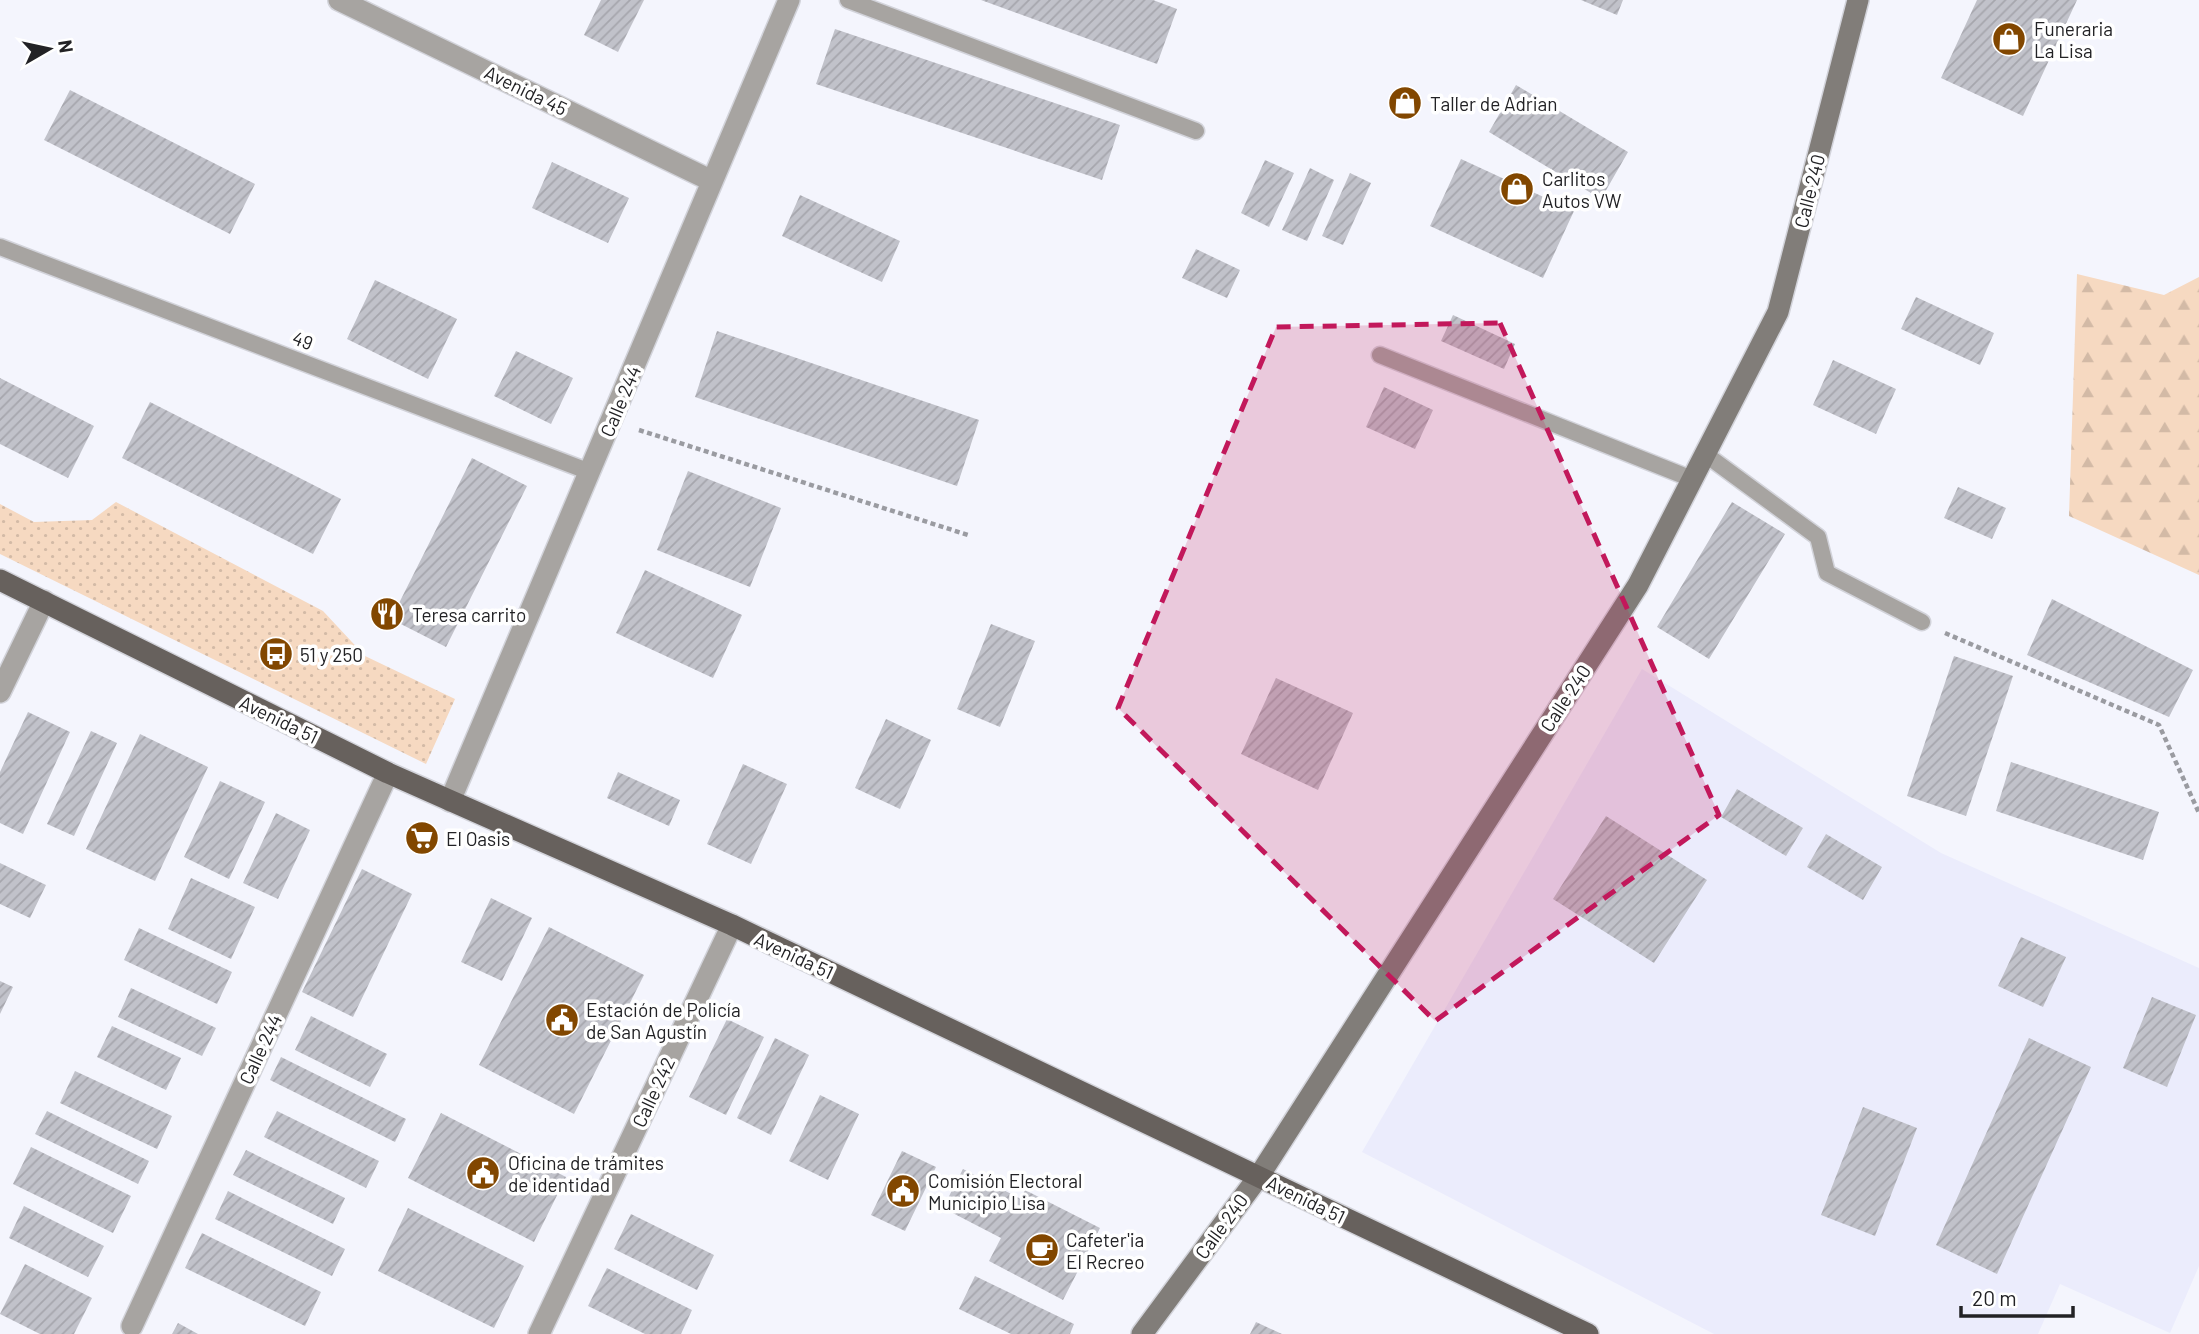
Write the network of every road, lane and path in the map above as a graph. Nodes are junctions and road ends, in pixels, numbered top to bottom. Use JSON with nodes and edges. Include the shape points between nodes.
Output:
{"nodes":[{"id":1,"x":339,"y":0,"type":"edge"},
{"id":2,"x":789,"y":0,"type":"edge"},
{"id":3,"x":848,"y":0,"type":"edge"},
{"id":4,"x":1858,"y":0,"type":"edge"},
{"id":5,"x":1196,"y":131,"type":"dead end"},
{"id":6,"x":712,"y":181,"type":"junction"},
{"id":7,"x":0,"y":247,"type":"edge"},
{"id":8,"x":1380,"y":355,"type":"dead end"},
{"id":9,"x":611,"y":421,"type":"junction"},
{"id":10,"x":1704,"y":454,"type":"junction"},
{"id":11,"x":590,"y":472,"type":"junction"},
{"id":12,"x":1692,"y":479,"type":"junction"},
{"id":13,"x":968,"y":535,"type":"dead end"},
{"id":14,"x":0,"y":580,"type":"edge"},
{"id":15,"x":44,"y":601,"type":"junction"},
{"id":16,"x":1922,"y":622,"type":"joint"},
{"id":17,"x":0,"y":692,"type":"edge"},
{"id":18,"x":388,"y":773,"type":"junction"},
{"id":19,"x":450,"y":801,"type":"junction"},
{"id":20,"x":2199,"y":813,"type":"edge"},
{"id":21,"x":732,"y":925,"type":"junction"},
{"id":22,"x":1259,"y":1176,"type":"junction"},
{"id":23,"x":132,"y":1325,"type":"dead end"},
{"id":24,"x":539,"y":1334,"type":"edge"},
{"id":25,"x":1142,"y":1334,"type":"edge"},
{"id":26,"x":1588,"y":1334,"type":"edge"}],
"edges":[{"from":1,"to":6,"type":"street","name":"Avenida 45"},
{"from":2,"to":6,"type":"street","name":"Calle 244"},
{"from":3,"to":5,"type":"lane"},
{"from":4,"to":10,"type":"street","name":"Calle 240","via":[[1778,312]]},
{"from":6,"to":9,"type":"street","name":"Calle 244"},
{"from":7,"to":11,"type":"lane","name":"49"},
{"from":8,"to":12,"type":"lane"},
{"from":9,"to":11,"type":"street","name":"Calle 244"},
{"from":9,"to":13,"type":"path"},
{"from":10,"to":12,"type":"street","name":"Calle 240"},
{"from":10,"to":16,"type":"lane","via":[[1818,537],[1827,573]]},
{"from":11,"to":19,"type":"street","name":"Calle 244"},
{"from":12,"to":22,"type":"street","name":"Calle 240","via":[[1638,585]]},
{"from":14,"to":15,"type":"main road","name":"Avenida 51"},
{"from":15,"to":17,"type":"street"},
{"from":15,"to":18,"type":"main road","name":"Avenida 51"},
{"from":16,"to":20,"type":"path","via":[[2159,725]]},
{"from":18,"to":19,"type":"main road","name":"Avenida 51"},
{"from":18,"to":23,"type":"street","name":"Calle 244"},
{"from":19,"to":21,"type":"main road","name":"Avenida 51"},
{"from":21,"to":22,"type":"main road","name":"Avenida 51"},
{"from":21,"to":24,"type":"street","name":"Calle 242"},
{"from":22,"to":25,"type":"street","name":"Calle 240"},
{"from":22,"to":26,"type":"main road","name":"Avenida 51"}]}
